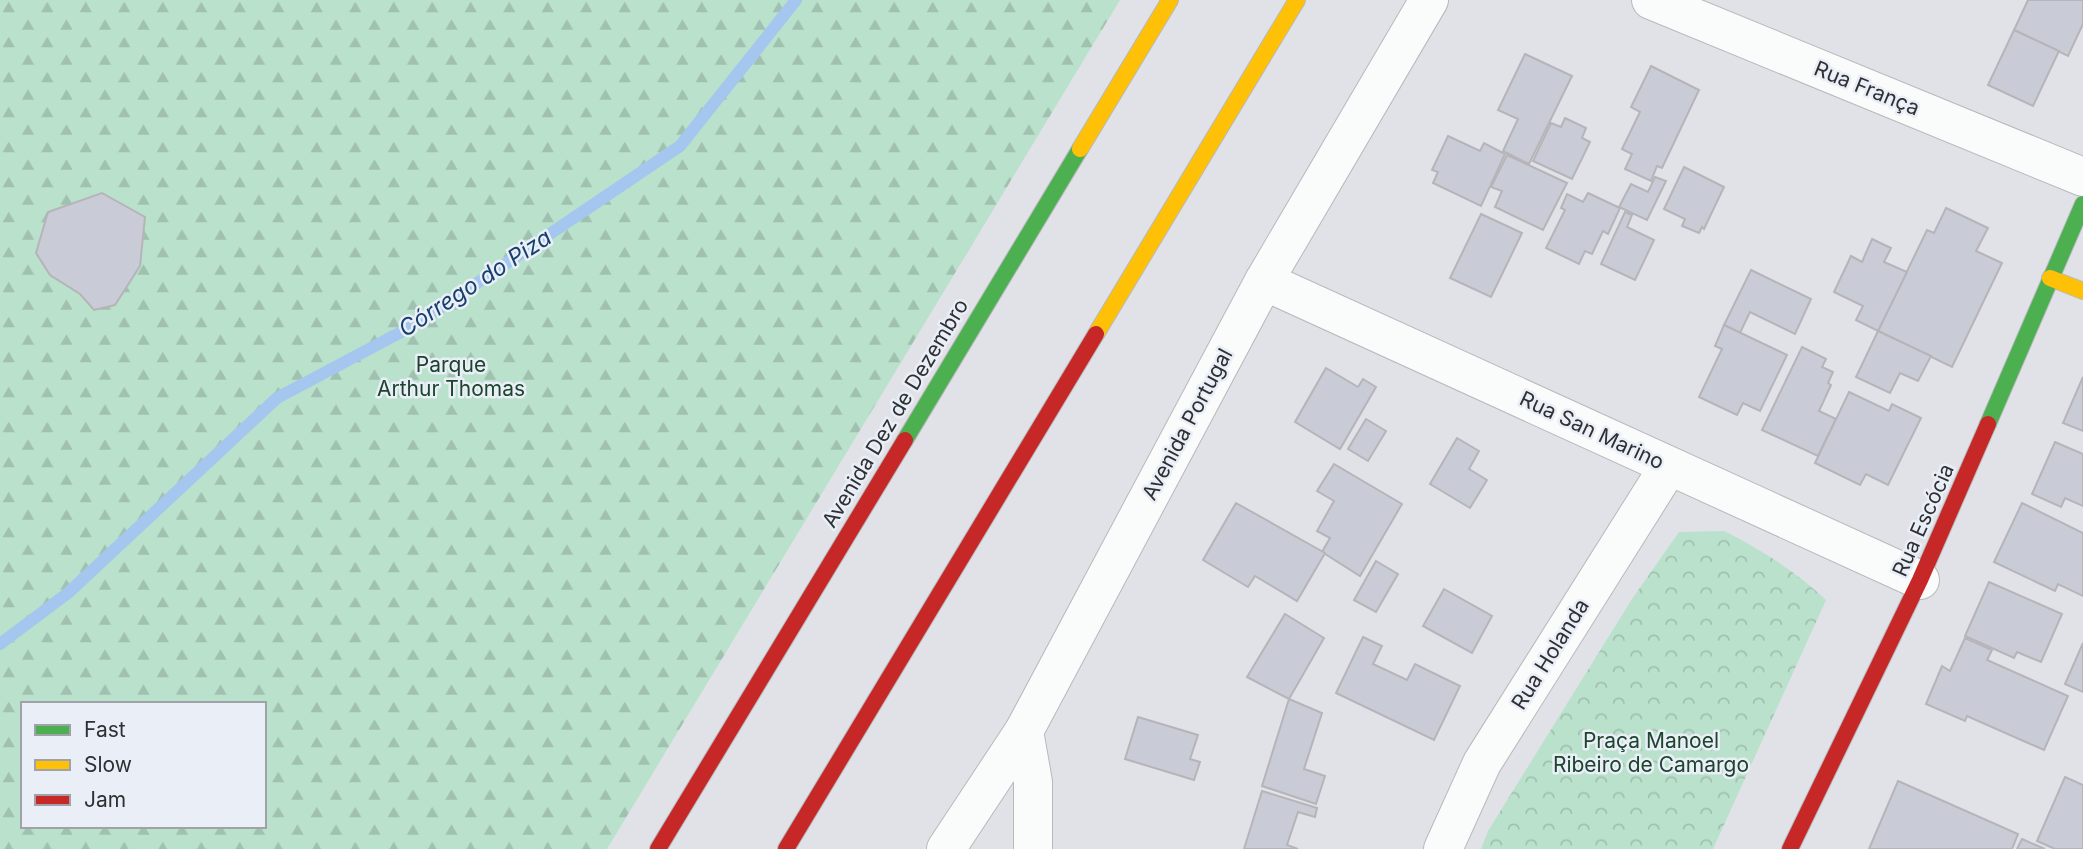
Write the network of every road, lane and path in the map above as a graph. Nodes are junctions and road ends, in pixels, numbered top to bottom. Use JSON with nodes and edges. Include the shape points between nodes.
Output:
{"nodes":[{"id":1,"x":1170,"y":0,"type":"edge"},
{"id":2,"x":1297,"y":0,"type":"edge"},
{"id":3,"x":1429,"y":0,"type":"edge"},
{"id":4,"x":1651,"y":0,"type":"edge"},
{"id":5,"x":2083,"y":177,"type":"edge"},
{"id":6,"x":2083,"y":204,"type":"edge"},
{"id":7,"x":2077,"y":235,"type":"edge"},
{"id":8,"x":2050,"y":278,"type":"junction"},
{"id":9,"x":1264,"y":281,"type":"junction"},
{"id":10,"x":2083,"y":291,"type":"edge"},
{"id":11,"x":1669,"y":466,"type":"junction"},
{"id":12,"x":1920,"y":580,"type":"junction"},
{"id":13,"x":1024,"y":731,"type":"junction"},
{"id":14,"x":658,"y":849,"type":"edge"},
{"id":15,"x":786,"y":849,"type":"edge"},
{"id":16,"x":946,"y":849,"type":"edge"},
{"id":17,"x":1033,"y":849,"type":"edge"},
{"id":18,"x":1443,"y":849,"type":"edge"},
{"id":19,"x":1790,"y":849,"type":"edge"}],
"edges":[{"from":1,"to":14,"type":"main road","name":"Avenida Dez de Dezembro"},
{"from":2,"to":15,"type":"main road"},
{"from":3,"to":9,"type":"street","name":"Avenida Portugal"},
{"from":4,"to":5,"type":"street","name":"Rua França"},
{"from":6,"to":7,"type":"main road","name":"Rua Escócia"},
{"from":7,"to":8,"type":"main road","name":"Rua Escócia"},
{"from":8,"to":10,"type":"main road"},
{"from":8,"to":12,"type":"main road","name":"Rua Escócia"},
{"from":9,"to":11,"type":"street","name":"Rua San Marino"},
{"from":9,"to":13,"type":"street","name":"Avenida Portugal"},
{"from":11,"to":12,"type":"street","name":"Rua San Marino"},
{"from":11,"to":18,"type":"street","name":"Rua Holanda","via":[[1482,762]]},
{"from":12,"to":19,"type":"main road","name":"Rua Escócia"},
{"from":13,"to":16,"type":"street","name":"Avenida Portugal"},
{"from":13,"to":17,"type":"street","via":[[1033,782]]}]}
